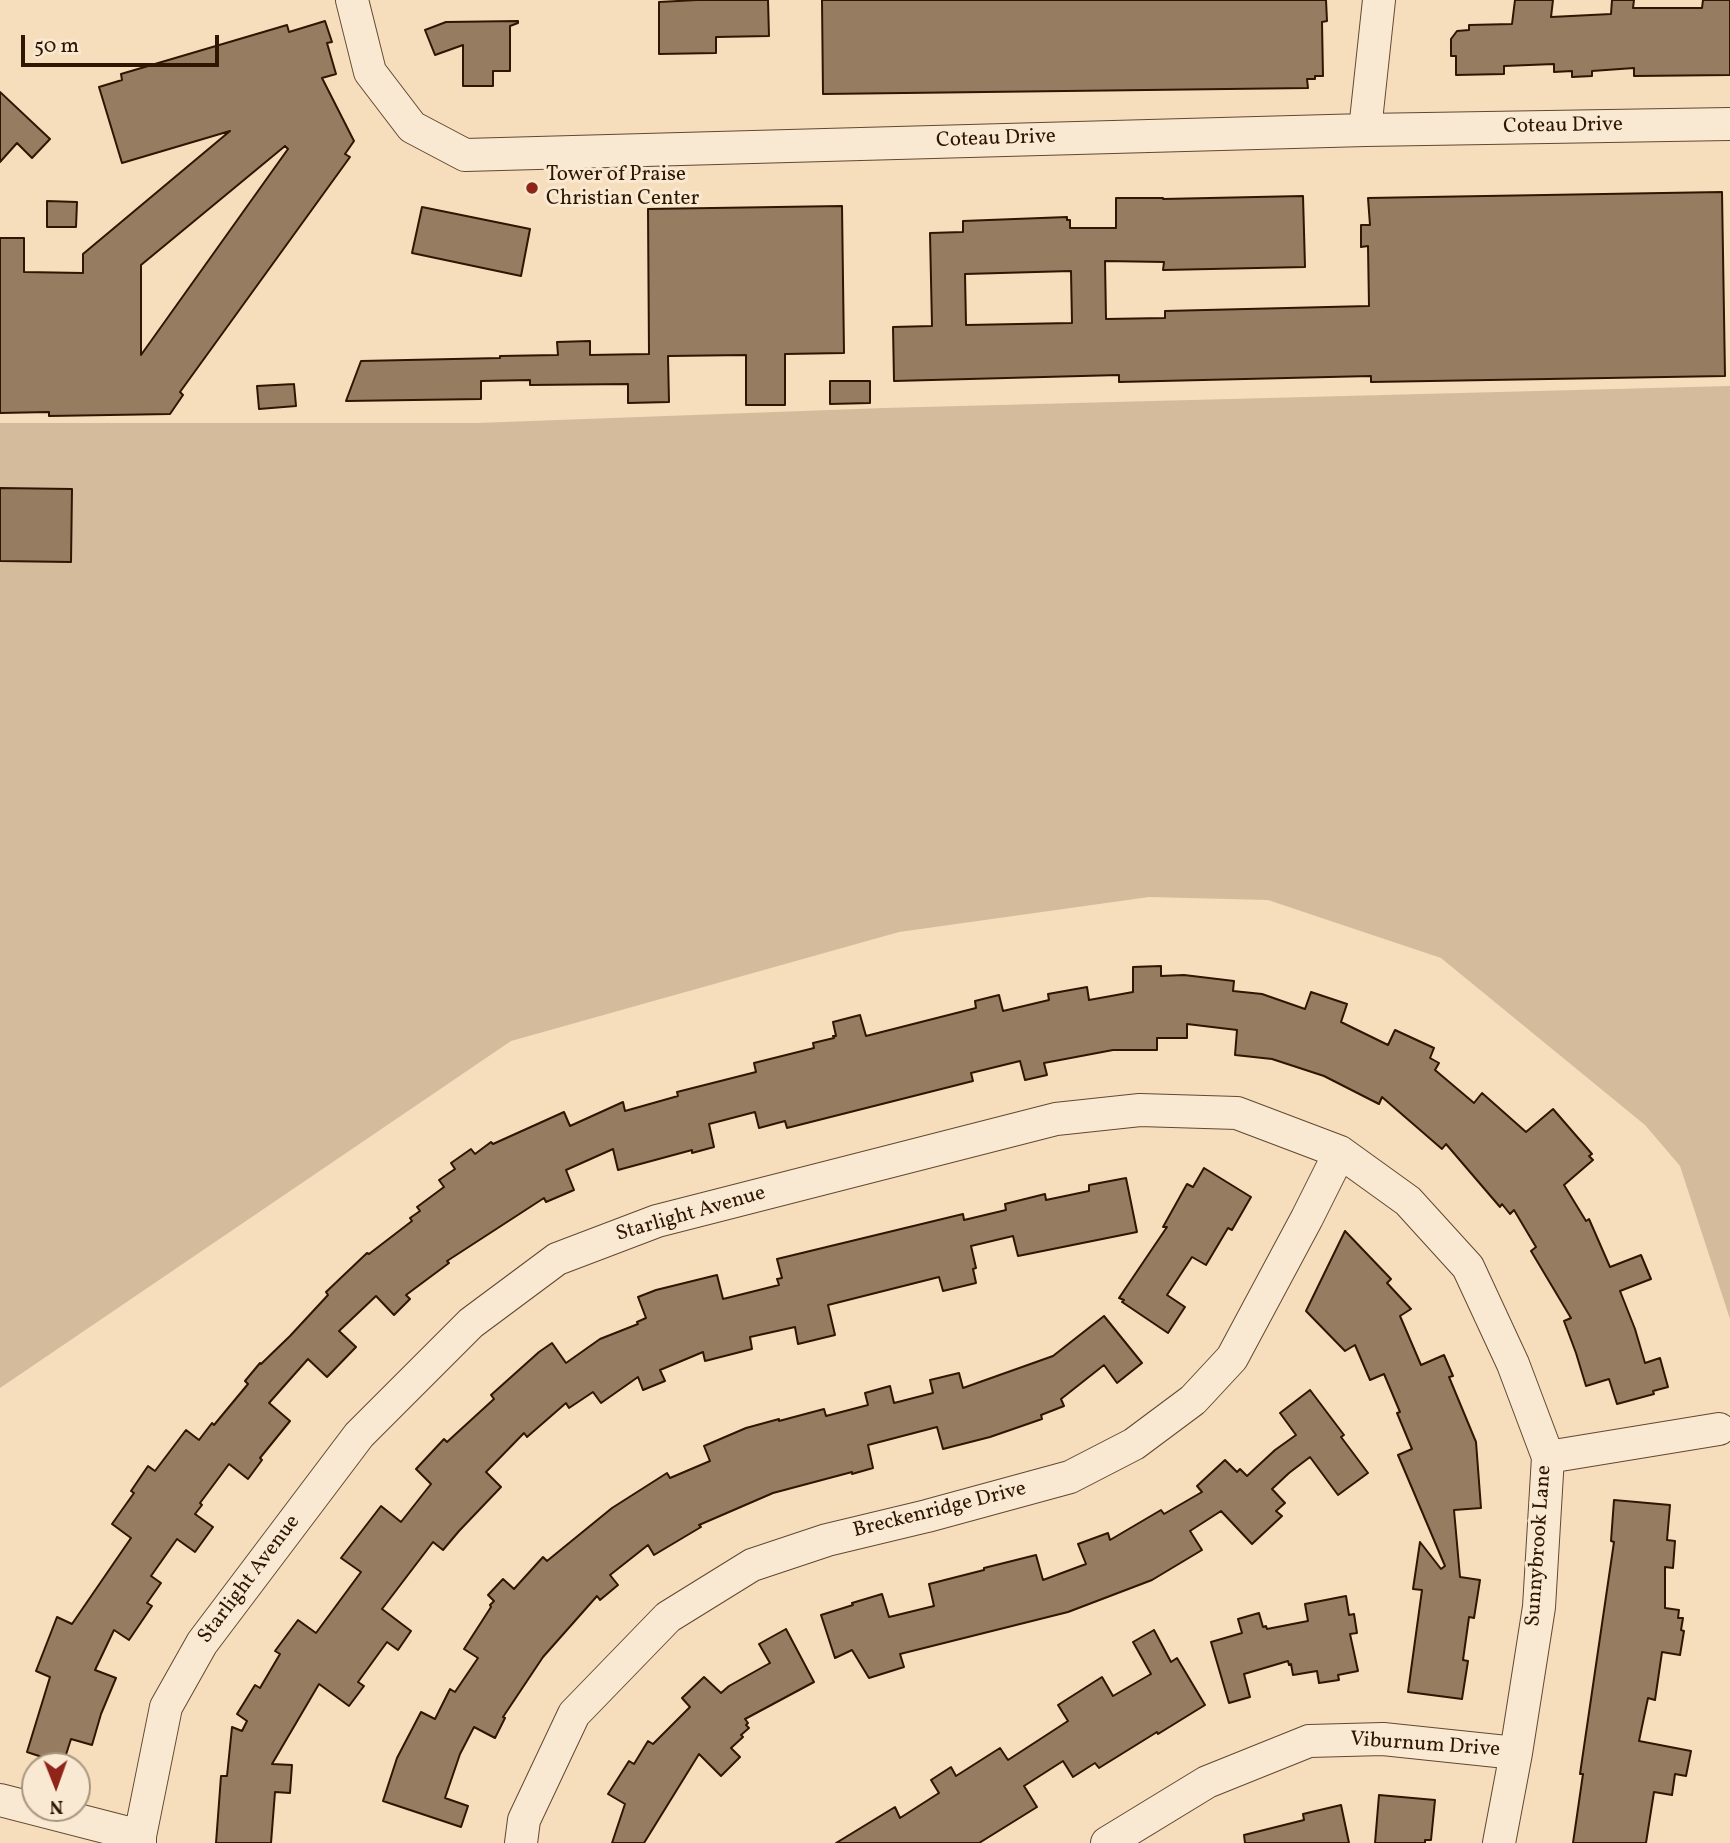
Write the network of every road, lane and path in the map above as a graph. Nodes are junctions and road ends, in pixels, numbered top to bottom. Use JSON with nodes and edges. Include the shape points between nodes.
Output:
{"nodes":[{"id":1,"x":352,"y":0,"type":"edge"},
{"id":2,"x":1379,"y":0,"type":"edge"},
{"id":3,"x":1730,"y":124,"type":"edge"},
{"id":4,"x":1365,"y":130,"type":"junction"},
{"id":5,"x":1340,"y":1152,"type":"junction"},
{"id":6,"x":1719,"y":1429,"type":"dead end"},
{"id":7,"x":1548,"y":1457,"type":"junction"},
{"id":8,"x":1516,"y":1753,"type":"junction"},
{"id":9,"x":0,"y":1800,"type":"edge"},
{"id":10,"x":140,"y":1840,"type":"edge"},
{"id":11,"x":521,"y":1843,"type":"edge"},
{"id":12,"x":1107,"y":1843,"type":"edge"},
{"id":13,"x":1499,"y":1843,"type":"edge"}],
"edges":[{"from":1,"to":4,"type":"street","name":"Coteau Drive","via":[[370,72],[412,127],[465,155]]},
{"from":2,"to":4,"type":"street"},
{"from":3,"to":4,"type":"street","name":"Coteau Drive"},
{"from":5,"to":7,"type":"street","name":"Sunnybrook Lane","via":[[1408,1201],[1468,1267],[1513,1364]]},
{"from":5,"to":10,"type":"street","name":"Starlight Avenue","via":[[1237,1113],[1140,1110],[1056,1119],[657,1221],[557,1259],[471,1323],[359,1435],[202,1643],[166,1707]]},
{"from":5,"to":11,"type":"street","name":"Breckenridge Drive","via":[[1232,1358],[1193,1400],[1134,1444],[1070,1477],[827,1540],[752,1565],[668,1617],[574,1714],[524,1820]]},
{"from":6,"to":7,"type":"street"},
{"from":7,"to":8,"type":"street","name":"Sunnybrook Lane","via":[[1539,1607]]},
{"from":8,"to":12,"type":"street","name":"Viburnum Drive","via":[[1383,1739],[1309,1741],[1207,1782]]},
{"from":8,"to":13,"type":"street","name":"Sunnybrook Lane"},
{"from":9,"to":10,"type":"street"}]}
